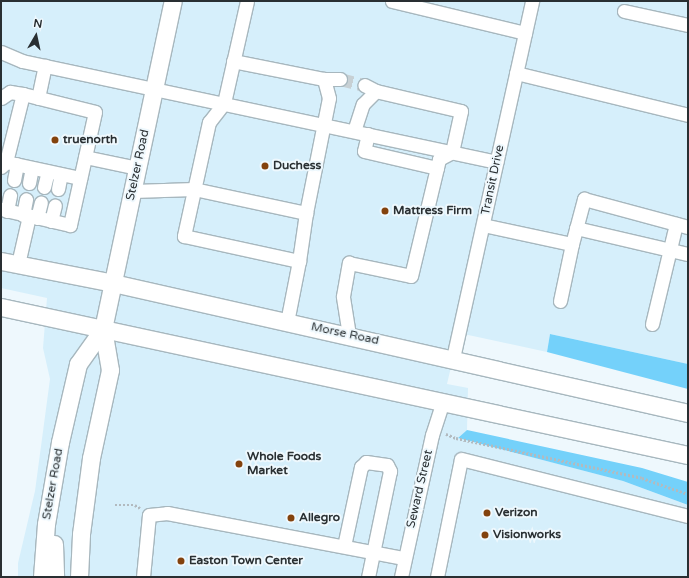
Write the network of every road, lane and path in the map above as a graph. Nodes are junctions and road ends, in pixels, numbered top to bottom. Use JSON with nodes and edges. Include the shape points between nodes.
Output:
{"nodes":[{"id":1,"x":174,"y":1,"type":"edge"},
{"id":2,"x":247,"y":1,"type":"edge"},
{"id":3,"x":392,"y":1,"type":"edge"},
{"id":4,"x":532,"y":1,"type":"edge"},
{"id":5,"x":624,"y":11,"type":"dead end"},
{"id":6,"x":688,"y":25,"type":"edge"},
{"id":7,"x":525,"y":33,"type":"junction"},
{"id":8,"x":1,"y":52,"type":"edge"},
{"id":9,"x":233,"y":61,"type":"junction"},
{"id":10,"x":45,"y":66,"type":"junction"},
{"id":11,"x":516,"y":73,"type":"junction"},
{"id":12,"x":340,"y":79,"type":"tunnel mouth"},
{"id":13,"x":324,"y":80,"type":"junction"},
{"id":14,"x":364,"y":85,"type":"tunnel mouth"},
{"id":15,"x":155,"y":89,"type":"junction"},
{"id":16,"x":376,"y":91,"type":"junction"},
{"id":17,"x":23,"y":94,"type":"junction"},
{"id":18,"x":1,"y":98,"type":"edge"},
{"id":19,"x":38,"y":98,"type":"junction"},
{"id":20,"x":224,"y":103,"type":"junction"},
{"id":21,"x":688,"y":115,"type":"edge"},
{"id":22,"x":324,"y":125,"type":"junction"},
{"id":23,"x":354,"y":131,"type":"junction"},
{"id":24,"x":368,"y":134,"type":"junction"},
{"id":25,"x":452,"y":152,"type":"junction"},
{"id":26,"x":85,"y":158,"type":"junction"},
{"id":27,"x":496,"y":162,"type":"junction"},
{"id":28,"x":8,"y":164,"type":"edge"},
{"id":29,"x":32,"y":168,"type":"junction"},
{"id":30,"x":138,"y":168,"type":"junction"},
{"id":31,"x":437,"y":168,"type":"junction"},
{"id":32,"x":48,"y":171,"type":"junction"},
{"id":33,"x":61,"y":174,"type":"junction"},
{"id":34,"x":80,"y":178,"type":"junction"},
{"id":35,"x":14,"y":180,"type":"dead end"},
{"id":36,"x":29,"y":183,"type":"dead end"},
{"id":37,"x":44,"y":187,"type":"dead end"},
{"id":38,"x":58,"y":189,"type":"dead end"},
{"id":39,"x":194,"y":189,"type":"junction"},
{"id":40,"x":133,"y":191,"type":"junction"},
{"id":41,"x":10,"y":195,"type":"dead end"},
{"id":42,"x":26,"y":198,"type":"dead end"},
{"id":43,"x":41,"y":202,"type":"dead end"},
{"id":44,"x":54,"y":205,"type":"dead end"},
{"id":45,"x":4,"y":210,"type":"edge"},
{"id":46,"x":306,"y":213,"type":"junction"},
{"id":47,"x":30,"y":216,"type":"junction"},
{"id":48,"x":51,"y":221,"type":"junction"},
{"id":49,"x":483,"y":225,"type":"junction"},
{"id":50,"x":682,"y":226,"type":"edge"},
{"id":51,"x":576,"y":228,"type":"junction"},
{"id":52,"x":572,"y":244,"type":"junction"},
{"id":53,"x":670,"y":250,"type":"junction"},
{"id":54,"x":688,"y":254,"type":"edge"},
{"id":55,"x":1,"y":261,"type":"edge"},
{"id":56,"x":299,"y":262,"type":"junction"},
{"id":57,"x":18,"y":264,"type":"junction"},
{"id":58,"x":113,"y":283,"type":"junction"},
{"id":59,"x":560,"y":301,"type":"dead end"},
{"id":60,"x":1,"y":307,"type":"edge"},
{"id":61,"x":287,"y":322,"type":"junction"},
{"id":62,"x":652,"y":324,"type":"dead end"},
{"id":63,"x":103,"y":329,"type":"junction"},
{"id":64,"x":349,"y":335,"type":"junction"},
{"id":65,"x":453,"y":358,"type":"junction"},
{"id":66,"x":443,"y":401,"type":"junction"},
{"id":67,"x":688,"y":413,"type":"edge"},
{"id":68,"x":446,"y":434,"type":"dead end"},
{"id":69,"x":688,"y":455,"type":"edge"},
{"id":70,"x":688,"y":494,"type":"edge"},
{"id":71,"x":115,"y":505,"type":"dead end"},
{"id":72,"x":50,"y":508,"type":"junction"},
{"id":73,"x":149,"y":515,"type":"junction"},
{"id":74,"x":688,"y":516,"type":"edge"},
{"id":75,"x":344,"y":546,"type":"junction"},
{"id":76,"x":374,"y":552,"type":"junction"},
{"id":77,"x":404,"y":558,"type":"junction"},
{"id":78,"x":42,"y":577,"type":"edge"},
{"id":79,"x":55,"y":577,"type":"edge"},
{"id":80,"x":79,"y":577,"type":"edge"},
{"id":81,"x":143,"y":577,"type":"edge"},
{"id":82,"x":368,"y":577,"type":"edge"},
{"id":83,"x":401,"y":577,"type":"edge"},
{"id":84,"x":437,"y":577,"type":"edge"}],
"edges":[{"from":1,"to":15,"type":"main road","name":"Stelzer Road"},
{"from":2,"to":9,"type":"street"},
{"from":3,"to":7,"type":"street"},
{"from":4,"to":7,"type":"street","name":"Transit Drive"},
{"from":5,"to":6,"type":"street"},
{"from":7,"to":11,"type":"street","name":"Transit Drive"},
{"from":8,"to":10,"type":"street","via":[[22,61]]},
{"from":9,"to":13,"type":"street"},
{"from":9,"to":20,"type":"street"},
{"from":10,"to":15,"type":"street"},
{"from":10,"to":19,"type":"street"},
{"from":11,"to":21,"type":"street"},
{"from":11,"to":27,"type":"street","name":"Transit Drive"},
{"from":12,"to":13,"type":"street"},
{"from":13,"to":22,"type":"street","via":[[329,98]]},
{"from":14,"to":16,"type":"street"},
{"from":15,"to":20,"type":"street"},
{"from":15,"to":30,"type":"main road","name":"Stelzer Road"},
{"from":16,"to":23,"type":"street","via":[[363,104]]},
{"from":16,"to":25,"type":"street","via":[[461,111]]},
{"from":17,"to":18,"type":"street","via":[[10,92]]},
{"from":17,"to":19,"type":"street"},
{"from":17,"to":28,"type":"street"},
{"from":19,"to":26,"type":"street","via":[[95,112]]},
{"from":20,"to":22,"type":"street"},
{"from":20,"to":39,"type":"street","via":[[209,122]]},
{"from":22,"to":23,"type":"street"},
{"from":22,"to":46,"type":"street"},
{"from":23,"to":24,"type":"street"},
{"from":24,"to":25,"type":"street"},
{"from":24,"to":31,"type":"street","via":[[364,151]]},
{"from":25,"to":27,"type":"street"},
{"from":25,"to":31,"type":"street","via":[[439,159]]},
{"from":26,"to":30,"type":"street"},
{"from":26,"to":34,"type":"street"},
{"from":27,"to":49,"type":"street","name":"Transit Drive"},
{"from":28,"to":29,"type":"street"},
{"from":28,"to":35,"type":"street"},
{"from":29,"to":32,"type":"street"},
{"from":29,"to":36,"type":"street"},
{"from":30,"to":40,"type":"main road","name":"Stelzer Road"},
{"from":31,"to":64,"type":"street","via":[[411,276],[349,263],[343,296]]},
{"from":32,"to":33,"type":"street"},
{"from":32,"to":37,"type":"street"},
{"from":33,"to":34,"type":"street"},
{"from":33,"to":38,"type":"street"},
{"from":34,"to":48,"type":"street","via":[[70,225]]},
{"from":39,"to":40,"type":"street"},
{"from":39,"to":46,"type":"street"},
{"from":39,"to":56,"type":"street","via":[[184,236]]},
{"from":40,"to":58,"type":"main road","name":"Stelzer Road"},
{"from":41,"to":45,"type":"street"},
{"from":42,"to":47,"type":"street"},
{"from":43,"to":47,"type":"street"},
{"from":44,"to":48,"type":"street"},
{"from":45,"to":47,"type":"street"},
{"from":46,"to":56,"type":"street"},
{"from":47,"to":48,"type":"street"},
{"from":47,"to":57,"type":"street"},
{"from":49,"to":52,"type":"street"},
{"from":49,"to":65,"type":"street","name":"Transit Drive"},
{"from":50,"to":51,"type":"street","via":[[584,199]]},
{"from":50,"to":53,"type":"street"},
{"from":51,"to":52,"type":"street"},
{"from":51,"to":53,"type":"street"},
{"from":52,"to":59,"type":"street"},
{"from":53,"to":54,"type":"street"},
{"from":53,"to":62,"type":"street"},
{"from":55,"to":57,"type":"main road","name":"Morse Road"},
{"from":56,"to":61,"type":"street"},
{"from":57,"to":58,"type":"main road","name":"Morse Road"},
{"from":58,"to":61,"type":"main road","name":"Morse Road"},
{"from":58,"to":63,"type":"main road","name":"Stelzer Road"},
{"from":60,"to":63,"type":"main road"},
{"from":61,"to":64,"type":"main road","name":"Morse Road"},
{"from":63,"to":66,"type":"main road"},
{"from":63,"to":72,"type":"main road","name":"Stelzer Road","via":[[78,364],[60,442]]},
{"from":63,"to":80,"type":"main road","name":"Stelzer Road","via":[[110,370],[91,458],[81,534]]},
{"from":64,"to":65,"type":"main road","name":"Morse Road"},
{"from":65,"to":67,"type":"main road","name":"Morse Road"},
{"from":66,"to":69,"type":"main road"},
{"from":66,"to":77,"type":"street","name":"Seward Street","via":[[433,431]]},
{"from":68,"to":70,"type":"path","via":[[642,478]]},
{"from":71,"to":73,"type":"path","via":[[136,505]]},
{"from":72,"to":78,"type":"main road","name":"Stelzer Road","via":[[46,524]]},
{"from":72,"to":79,"type":"main road"},
{"from":73,"to":75,"type":"street","via":[[168,513]]},
{"from":73,"to":81,"type":"street"},
{"from":74,"to":84,"type":"street","via":[[461,459]]},
{"from":75,"to":76,"type":"street"},
{"from":75,"to":76,"type":"street","via":[[361,468],[366,462],[388,465],[390,471]]},
{"from":76,"to":77,"type":"street"},
{"from":76,"to":82,"type":"street"},
{"from":77,"to":83,"type":"street","name":"Seward Street"}]}
